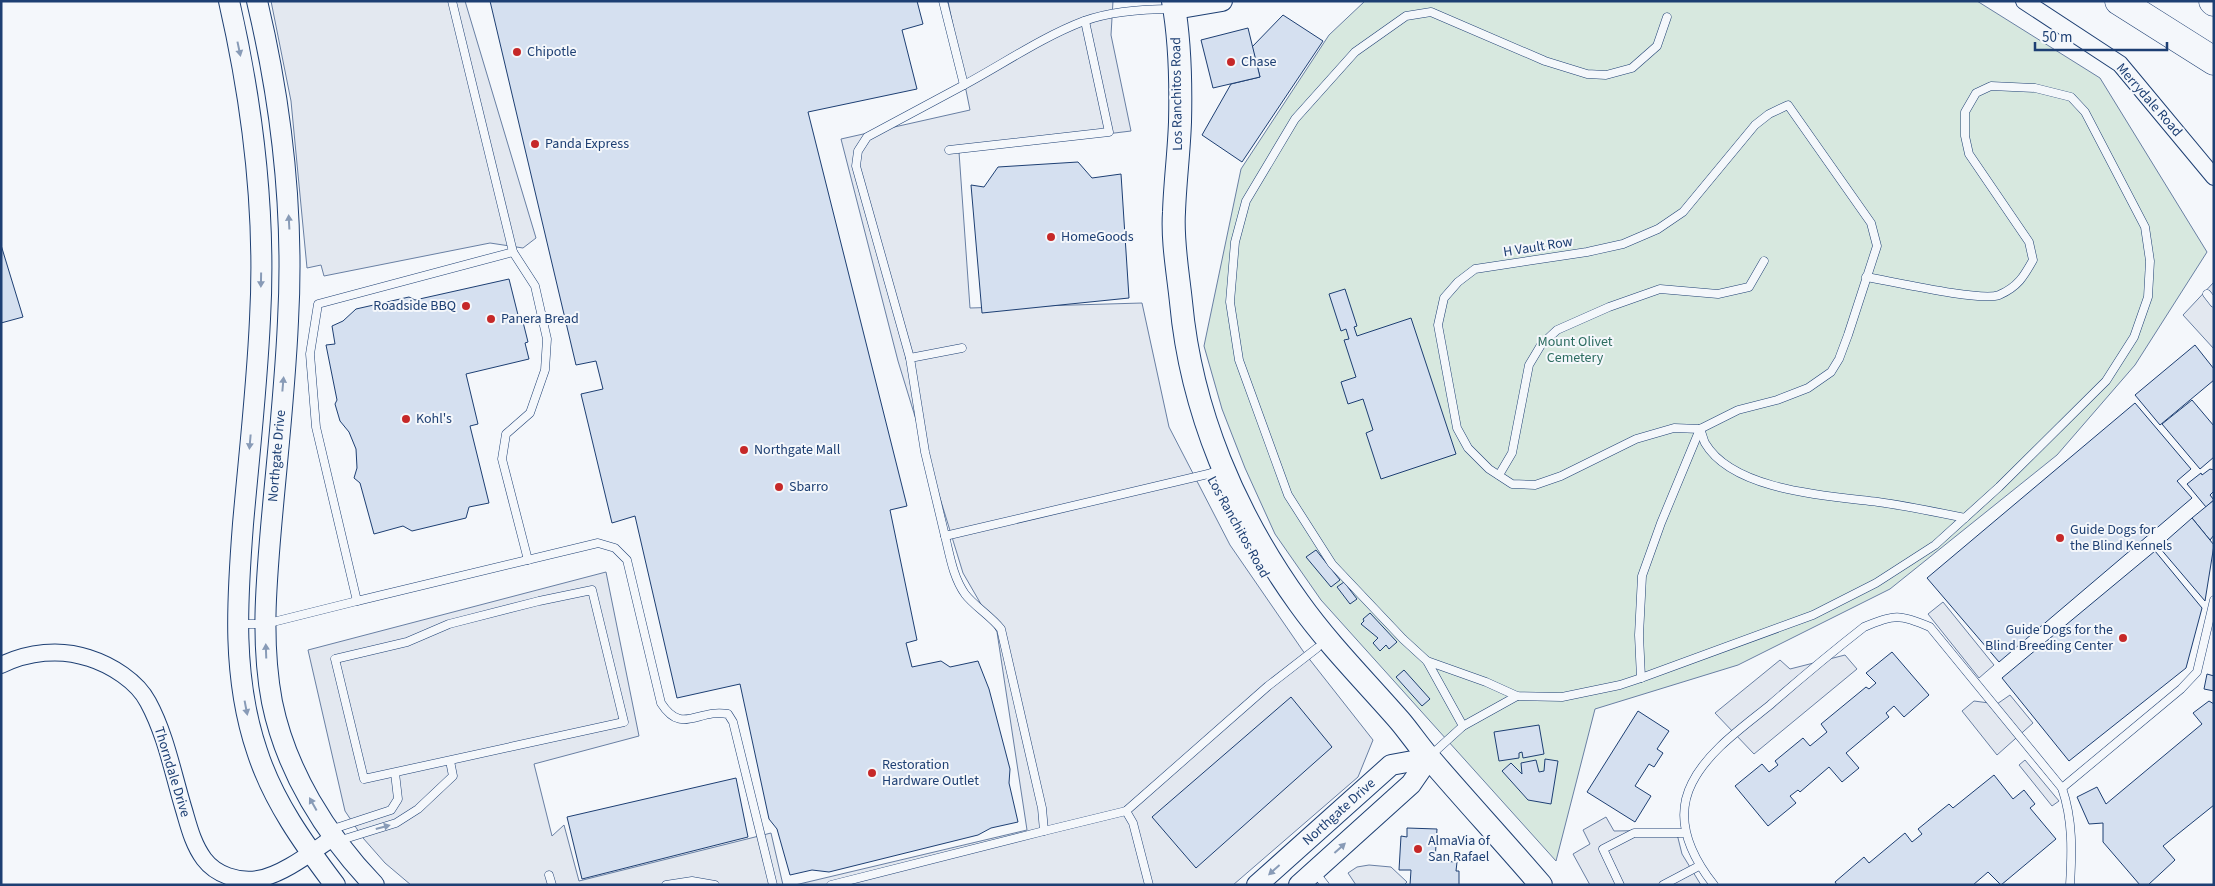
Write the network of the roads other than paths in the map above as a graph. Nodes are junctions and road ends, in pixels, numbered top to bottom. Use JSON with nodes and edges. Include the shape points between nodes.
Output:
{"nodes":[{"id":1,"x":228,"y":1,"type":"edge"},
{"id":2,"x":257,"y":1,"type":"edge"},
{"id":3,"x":452,"y":1,"type":"edge"},
{"id":4,"x":943,"y":1,"type":"edge"},
{"id":5,"x":1222,"y":1,"type":"edge"},
{"id":6,"x":2024,"y":1,"type":"edge"},
{"id":7,"x":2119,"y":1,"type":"edge"},
{"id":8,"x":1174,"y":5,"type":"edge"},
{"id":9,"x":1667,"y":17,"type":"dead end"},
{"id":10,"x":1085,"y":21,"type":"junction"},
{"id":11,"x":2214,"y":62,"type":"edge"},
{"id":12,"x":964,"y":84,"type":"junction"},
{"id":13,"x":949,"y":150,"type":"dead end"},
{"id":14,"x":2214,"y":177,"type":"edge"},
{"id":15,"x":513,"y":252,"type":"junction"},
{"id":16,"x":1764,"y":261,"type":"dead end"},
{"id":17,"x":1866,"y":277,"type":"junction"},
{"id":18,"x":2207,"y":294,"type":"dead end"},
{"id":19,"x":2214,"y":302,"type":"edge"},
{"id":20,"x":962,"y":348,"type":"dead end"},
{"id":21,"x":910,"y":358,"type":"junction"},
{"id":22,"x":1700,"y":429,"type":"junction"},
{"id":23,"x":1215,"y":471,"type":"junction"},
{"id":24,"x":1499,"y":475,"type":"junction"},
{"id":25,"x":1965,"y":518,"type":"junction"},
{"id":26,"x":945,"y":536,"type":"junction"},
{"id":27,"x":528,"y":560,"type":"junction"},
{"id":28,"x":2214,"y":600,"type":"edge"},
{"id":29,"x":357,"y":601,"type":"junction"},
{"id":30,"x":237,"y":624,"type":"junction"},
{"id":31,"x":265,"y":624,"type":"junction"},
{"id":32,"x":1317,"y":648,"type":"junction"},
{"id":33,"x":1427,"y":661,"type":"junction"},
{"id":34,"x":1,"y":665,"type":"edge"},
{"id":35,"x":1641,"y":678,"type":"junction"},
{"id":36,"x":1517,"y":696,"type":"junction"},
{"id":37,"x":1463,"y":726,"type":"junction"},
{"id":38,"x":1429,"y":758,"type":"junction"},
{"id":39,"x":450,"y":761,"type":"junction"},
{"id":40,"x":395,"y":773,"type":"junction"},
{"id":41,"x":2062,"y":788,"type":"junction"},
{"id":42,"x":1126,"y":810,"type":"junction"},
{"id":43,"x":1044,"y":831,"type":"junction"},
{"id":44,"x":1685,"y":833,"type":"junction"},
{"id":45,"x":333,"y":836,"type":"junction"},
{"id":46,"x":311,"y":853,"type":"junction"},
{"id":47,"x":1700,"y":866,"type":"junction"},
{"id":48,"x":549,"y":875,"type":"dead end"},
{"id":49,"x":1320,"y":878,"type":"edge"},
{"id":50,"x":335,"y":885,"type":"edge"},
{"id":51,"x":374,"y":885,"type":"edge"},
{"id":52,"x":552,"y":885,"type":"edge"},
{"id":53,"x":666,"y":885,"type":"edge"},
{"id":54,"x":715,"y":885,"type":"edge"},
{"id":55,"x":774,"y":885,"type":"edge"},
{"id":56,"x":832,"y":885,"type":"edge"},
{"id":57,"x":1149,"y":885,"type":"edge"},
{"id":58,"x":1257,"y":885,"type":"edge"},
{"id":59,"x":1299,"y":885,"type":"edge"},
{"id":60,"x":1541,"y":885,"type":"edge"},
{"id":61,"x":1620,"y":885,"type":"edge"},
{"id":62,"x":1663,"y":885,"type":"edge"},
{"id":63,"x":1714,"y":885,"type":"edge"},
{"id":64,"x":2070,"y":885,"type":"edge"}],
"edges":[{"from":1,"to":30,"type":"street","name":"Northgate Drive","one_way":true,"via":[[251,116],[261,234],[260,320]]},
{"from":31,"to":2,"type":"street","name":"Northgate Drive","one_way":true,"via":[[288,321],[289,233],[279,112]]},
{"from":3,"to":15,"type":"lane"},
{"from":4,"to":12,"type":"lane"},
{"from":5,"to":8,"type":"street"},
{"from":6,"to":14,"type":"street","name":"Merrydale Road","via":[[2120,64]]},
{"from":7,"to":11,"type":"highway"},
{"from":8,"to":10,"type":"lane"},
{"from":8,"to":23,"type":"main road","name":"Los Ranchitos Road","via":[[1180,75],[1175,240],[1192,372]]},
{"from":9,"to":33,"type":"lane","via":[[1657,46],[1632,68],[1606,75],[1587,74],[1545,61],[1431,12],[1406,16],[1355,52],[1295,118],[1246,201],[1235,242],[1230,302],[1239,360],[1288,495],[1332,564]]},
{"from":10,"to":12,"type":"lane"},
{"from":10,"to":13,"type":"lane","via":[[1109,132]]},
{"from":12,"to":21,"type":"lane","via":[[867,137],[858,151],[856,166]]},
{"from":15,"to":27,"type":"lane","via":[[535,286],[547,338],[545,370],[530,413],[506,434],[502,459]]},
{"from":15,"to":29,"type":"lane","via":[[318,304],[310,354],[316,427]]},
{"from":16,"to":24,"type":"lane","via":[[1749,287],[1718,294],[1660,289],[1557,330],[1541,345],[1529,364],[1512,453]]},
{"from":17,"to":22,"type":"lane","via":[[1848,335],[1831,372],[1808,388],[1738,410]]},
{"from":17,"to":24,"type":"lane","name":"H Vault Row","via":[[1876,246],[1871,223],[1788,106],[1768,114],[1755,124],[1683,212],[1658,229],[1623,244],[1588,252],[1475,269],[1444,298],[1438,325],[1457,428],[1468,448]]},
{"from":17,"to":25,"type":"lane","via":[[1973,296],[1998,296],[2021,281],[2033,260],[2028,242],[1969,154],[1965,136],[1965,112],[1976,93],[1990,86],[2035,88],[2071,97],[2085,112],[2145,227],[2150,261],[2148,297],[2134,337],[2106,381]]},
{"from":18,"to":19,"type":"lane"},
{"from":20,"to":21,"type":"lane"},
{"from":21,"to":26,"type":"lane","via":[[925,452]]},
{"from":22,"to":24,"type":"lane","name":"H Vault Row","via":[[1674,428],[1636,439],[1561,476],[1535,485],[1512,484]]},
{"from":22,"to":25,"type":"lane","via":[[1705,444],[1721,461],[1766,484],[1820,496],[1880,502]]},
{"from":22,"to":35,"type":"lane","via":[[1642,576]]},
{"from":23,"to":26,"type":"lane"},
{"from":23,"to":32,"type":"main road","name":"Los Ranchitos Road","via":[[1231,521],[1257,568]]},
{"from":23,"to":38,"type":"main road","name":"Los Ranchitos Road","via":[[1300,604]]},
{"from":25,"to":35,"type":"lane","via":[[1935,545],[1876,583],[1813,615]]},
{"from":26,"to":43,"type":"lane","via":[[954,575],[966,595],[1001,629],[1042,808]]},
{"from":27,"to":29,"type":"lane"},
{"from":27,"to":55,"type":"lane","via":[[598,543],[615,548],[627,560],[661,703],[669,715],[682,720],[718,712],[728,714],[733,722]]},
{"from":28,"to":41,"type":"lane","via":[[2197,672],[2181,690]]},
{"from":29,"to":31,"type":"lane"},
{"from":30,"to":31,"type":"lane"},
{"from":30,"to":46,"type":"street","name":"Northgate Drive","one_way":true,"via":[[246,710],[257,752],[291,823]]},
{"from":45,"to":31,"type":"street","name":"Northgate Drive","one_way":true,"via":[[298,777],[283,743],[269,679]]},
{"from":32,"to":38,"type":"main road","name":"Los Ranchitos Road","via":[[1392,732]]},
{"from":32,"to":42,"type":"lane","via":[[1261,692]]},
{"from":33,"to":36,"type":"lane"},
{"from":33,"to":37,"type":"lane"},
{"from":34,"to":46,"type":"street","name":"Thorndale Drive","via":[[17,657],[45,652],[77,654],[102,662],[127,678],[148,700],[192,839],[204,859],[218,872],[236,879],[258,879]]},
{"from":35,"to":36,"type":"lane","via":[[1562,697]]},
{"from":36,"to":37,"type":"lane","name":"Northgate Drive"},
{"from":37,"to":38,"type":"lane","name":"Northgate Drive"},
{"from":49,"to":38,"type":"street","name":"Northgate Drive","one_way":true,"via":[[1411,784]]},
{"from":38,"to":58,"type":"street","name":"Northgate Drive","one_way":true,"via":[[1391,765]]},
{"from":38,"to":60,"type":"main road","name":"Los Ranchitos Road"},
{"from":39,"to":40,"type":"lane"},
{"from":39,"to":40,"type":"lane","via":[[624,722],[592,590],[449,624],[407,642],[335,659],[364,779]]},
{"from":45,"to":39,"type":"lane","one_way":true,"via":[[396,823],[418,809],[454,776]]},
{"from":40,"to":45,"type":"lane","via":[[398,799],[390,810]]},
{"from":41,"to":44,"type":"lane","via":[[1930,627],[1908,617],[1886,618],[1864,627],[1749,722],[1705,763],[1691,783],[1687,796]]},
{"from":41,"to":64,"type":"lane","via":[[2070,828]]},
{"from":42,"to":43,"type":"lane"},
{"from":42,"to":57,"type":"lane","via":[[1133,823]]},
{"from":43,"to":56,"type":"lane"},
{"from":44,"to":47,"type":"lane"},
{"from":44,"to":61,"type":"lane","via":[[1634,833],[1603,849]]},
{"from":45,"to":46,"type":"street","name":"Thorndale Drive"},
{"from":45,"to":51,"type":"street","name":"Northgate Drive"},
{"from":46,"to":50,"type":"street","name":"Northgate Drive"},
{"from":47,"to":62,"type":"lane"},
{"from":47,"to":63,"type":"lane"},
{"from":48,"to":52,"type":"lane"},
{"from":49,"to":59,"type":"street","name":"Northgate Drive"},
{"from":53,"to":54,"type":"lane","via":[[692,880]]}]}
